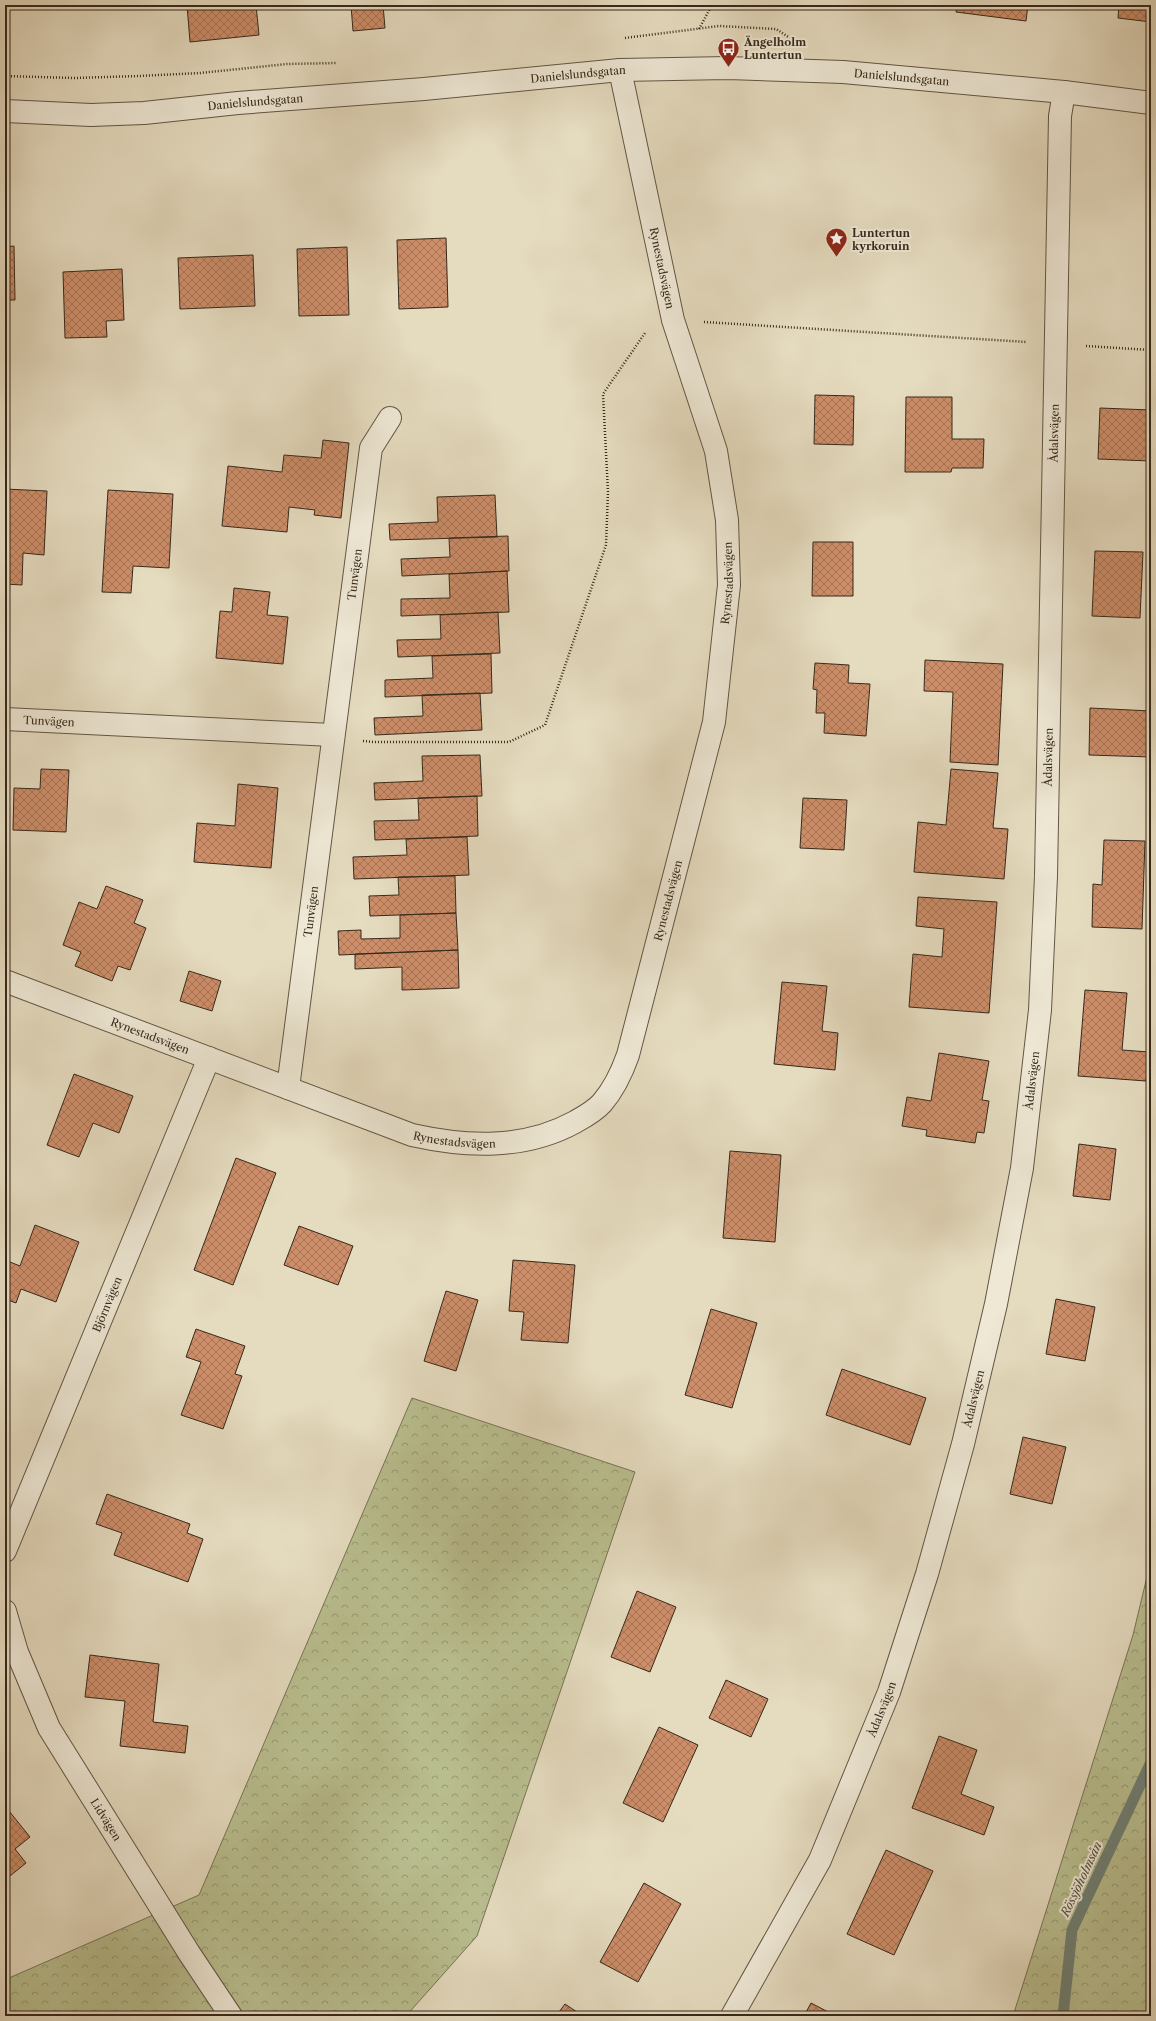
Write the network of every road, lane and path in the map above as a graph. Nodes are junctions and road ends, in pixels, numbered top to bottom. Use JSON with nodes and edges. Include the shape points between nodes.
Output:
{"nodes":[{"id":1,"x":712,"y":5,"type":"edge"},
{"id":2,"x":698,"y":30,"type":"dead end"},
{"id":3,"x":620,"y":70,"type":"junction"},
{"id":4,"x":1064,"y":92,"type":"junction"},
{"id":5,"x":1151,"y":103,"type":"edge"},
{"id":6,"x":5,"y":111,"type":"edge"},
{"id":7,"x":673,"y":320,"type":"junction"},
{"id":8,"x":1056,"y":344,"type":"junction"},
{"id":9,"x":1151,"y":350,"type":"edge"},
{"id":10,"x":390,"y":418,"type":"dead end"},
{"id":11,"x":5,"y":719,"type":"edge"},
{"id":12,"x":332,"y":735,"type":"junction"},
{"id":13,"x":5,"y":981,"type":"edge"},
{"id":14,"x":209,"y":1058,"type":"junction"},
{"id":15,"x":288,"y":1088,"type":"junction"},
{"id":16,"x":5,"y":1551,"type":"edge"},
{"id":17,"x":5,"y":1611,"type":"edge"},
{"id":18,"x":231,"y":2016,"type":"edge"},
{"id":19,"x":732,"y":2016,"type":"edge"}],
"edges":[{"from":1,"to":2,"type":"path"},
{"from":3,"to":4,"type":"street","name":"Danielslundsgatan","via":[[776,69],[843,72]]},
{"from":3,"to":6,"type":"street","name":"Danielslundsgatan","via":[[144,113],[91,115]]},
{"from":3,"to":7,"type":"street","name":"Rynestadsvägen"},
{"from":4,"to":5,"type":"street","name":"Danielslundsgatan"},
{"from":4,"to":8,"type":"street","name":"Ådalsvägen","via":[[1060,116]]},
{"from":7,"to":8,"type":"path"},
{"from":7,"to":12,"type":"path","via":[[655,319],[603,394],[608,492],[606,545],[545,725],[509,742],[374,742]]},
{"from":7,"to":15,"type":"street","name":"Rynestadsvägen","via":[[716,451],[727,520],[729,585],[714,722],[623,1069],[602,1103],[584,1117],[562,1129],[541,1136],[497,1144],[443,1142],[412,1135]]},
{"from":8,"to":9,"type":"path"},
{"from":8,"to":19,"type":"street","name":"Ådalsvägen","via":[[1046,876],[1040,1010],[1019,1183],[996,1304],[963,1444],[927,1574],[889,1692],[820,1860]]},
{"from":10,"to":12,"type":"street","name":"Tunvägen","via":[[371,448]]},
{"from":11,"to":12,"type":"street","name":"Tunvägen"},
{"from":12,"to":15,"type":"street","name":"Tunvägen"},
{"from":13,"to":14,"type":"street","name":"Rynestadsvägen"},
{"from":14,"to":15,"type":"street","name":"Rynestadsvägen"},
{"from":14,"to":16,"type":"street","name":"Björnvägen"},
{"from":17,"to":18,"type":"street","name":"Lidvägen","via":[[17,1652],[49,1728]]}]}
